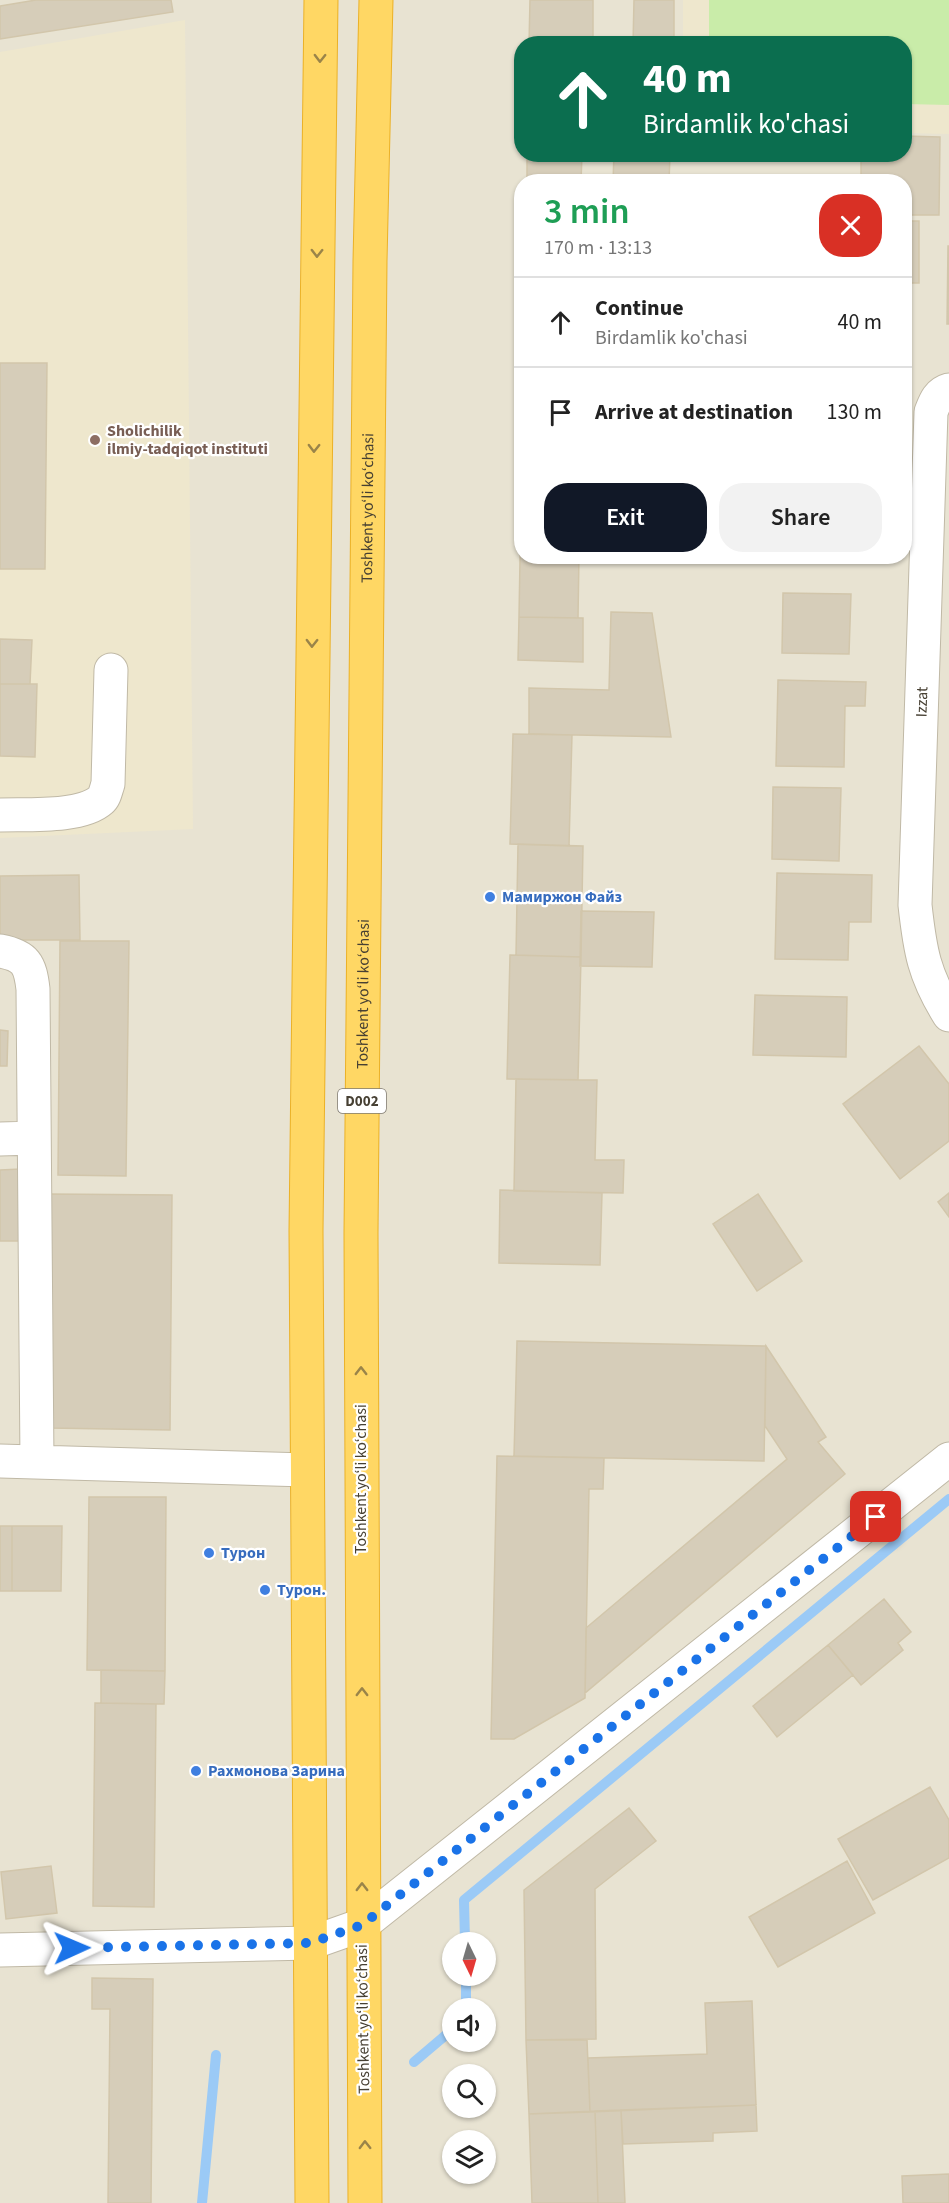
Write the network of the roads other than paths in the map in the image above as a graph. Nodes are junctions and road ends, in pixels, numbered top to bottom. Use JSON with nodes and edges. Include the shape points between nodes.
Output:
{"nodes":[{"id":1,"x":321,"y":0,"type":"edge"},
{"id":2,"x":376,"y":0,"type":"edge"},
{"id":3,"x":949,"y":390,"type":"edge"},
{"id":4,"x":111,"y":670,"type":"dead end"},
{"id":5,"x":935,"y":697,"type":"edge"},
{"id":6,"x":0,"y":815,"type":"edge"},
{"id":7,"x":0,"y":951,"type":"edge"},
{"id":8,"x":949,"y":1015,"type":"edge"},
{"id":9,"x":34,"y":1138,"type":"junction"},
{"id":10,"x":0,"y":1139,"type":"edge"},
{"id":11,"x":949,"y":1459,"type":"edge"},
{"id":12,"x":0,"y":1461,"type":"edge"},
{"id":13,"x":37,"y":1462,"type":"junction"},
{"id":14,"x":307,"y":1470,"type":"junction"},
{"id":15,"x":362,"y":1925,"type":"junction"},
{"id":16,"x":310,"y":1943,"type":"junction"},
{"id":17,"x":0,"y":1950,"type":"edge"},
{"id":18,"x":312,"y":2203,"type":"edge"},
{"id":19,"x":365,"y":2203,"type":"edge"}],
"edges":[{"from":1,"to":14,"type":"highway","one_way":true,"via":[[306,1195]]},
{"from":15,"to":2,"type":"highway","name":"Toshkent yo‘li ko‘chasi","number":"D002","one_way":true,"via":[[361,1221]]},
{"from":3,"to":5,"type":"street","name":"Izzat","via":[[936,399],[931,412]]},
{"from":4,"to":6,"type":"street","via":[[108,784],[103,799],[89,808],[67,812]]},
{"from":5,"to":8,"type":"street","name":"Izzat","via":[[915,905],[920,951],[932,987]]},
{"from":7,"to":9,"type":"street","via":[[17,954],[31,968]]},
{"from":9,"to":10,"type":"street"},
{"from":9,"to":13,"type":"street"},
{"from":11,"to":15,"type":"street"},
{"from":12,"to":13,"type":"street"},
{"from":13,"to":14,"type":"street"},
{"from":14,"to":16,"type":"highway"},
{"from":15,"to":16,"type":"street"},
{"from":19,"to":15,"type":"highway","name":"Toshkent yo‘li ko‘chasi","number":"D002","one_way":true},
{"from":16,"to":17,"type":"street"},
{"from":16,"to":18,"type":"highway"}]}
